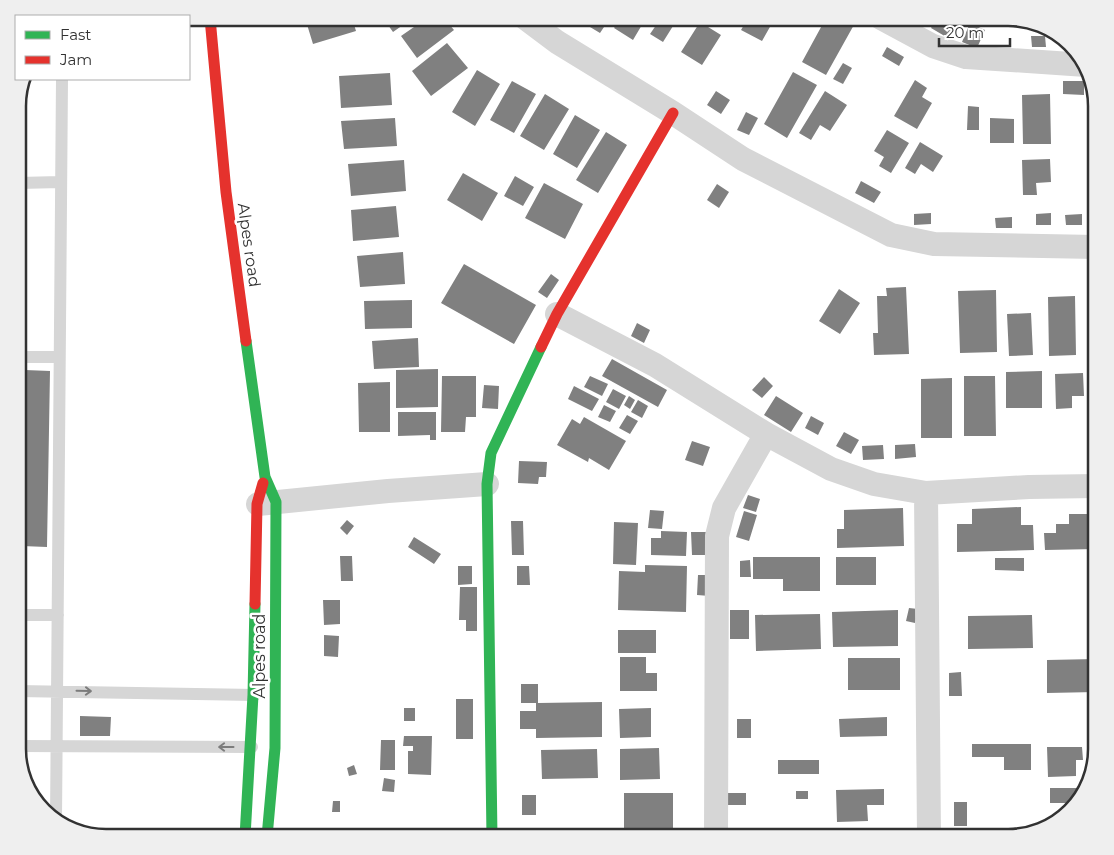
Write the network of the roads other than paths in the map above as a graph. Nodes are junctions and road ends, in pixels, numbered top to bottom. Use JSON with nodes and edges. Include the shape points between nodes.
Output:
{"nodes":[{"id":1,"x":211,"y":26,"type":"edge"},
{"id":2,"x":536,"y":26,"type":"edge"},
{"id":3,"x":896,"y":26,"type":"edge"},
{"id":4,"x":1076,"y":65,"type":"edge"},
{"id":5,"x":62,"y":80,"type":"edge"},
{"id":6,"x":673,"y":113,"type":"junction"},
{"id":7,"x":61,"y":182,"type":"junction"},
{"id":8,"x":26,"y":183,"type":"edge"},
{"id":9,"x":1088,"y":247,"type":"edge"},
{"id":10,"x":557,"y":314,"type":"junction"},
{"id":11,"x":26,"y":357,"type":"edge"},
{"id":12,"x":59,"y":357,"type":"junction"},
{"id":13,"x":766,"y":434,"type":"junction"},
{"id":14,"x":265,"y":477,"type":"junction"},
{"id":15,"x":487,"y":484,"type":"junction"},
{"id":16,"x":1088,"y":486,"type":"edge"},
{"id":17,"x":926,"y":493,"type":"junction"},
{"id":18,"x":266,"y":503,"type":"junction"},
{"id":19,"x":26,"y":615,"type":"edge"},
{"id":20,"x":58,"y":615,"type":"junction"},
{"id":21,"x":26,"y":690,"type":"edge"},
{"id":22,"x":57,"y":691,"type":"junction"},
{"id":23,"x":253,"y":695,"type":"junction"},
{"id":24,"x":275,"y":696,"type":"junction"},
{"id":25,"x":26,"y":746,"type":"edge"},
{"id":26,"x":57,"y":746,"type":"junction"},
{"id":27,"x":250,"y":747,"type":"junction"},
{"id":28,"x":275,"y":748,"type":"junction"},
{"id":29,"x":56,"y":810,"type":"edge"},
{"id":30,"x":245,"y":829,"type":"edge"},
{"id":31,"x":268,"y":829,"type":"edge"},
{"id":32,"x":492,"y":829,"type":"edge"},
{"id":33,"x":716,"y":829,"type":"edge"},
{"id":34,"x":929,"y":829,"type":"edge"}],
"edges":[{"from":1,"to":14,"type":"street","name":"Alpes road","via":[[226,192]]},
{"from":2,"to":6,"type":"street"},
{"from":3,"to":4,"type":"street","via":[[933,46],[966,57]]},
{"from":5,"to":7,"type":"lane"},
{"from":6,"to":9,"type":"street","via":[[743,159],[891,235],[934,244]]},
{"from":6,"to":10,"type":"street"},
{"from":7,"to":8,"type":"lane"},
{"from":7,"to":12,"type":"lane"},
{"from":10,"to":13,"type":"street","via":[[655,365]]},
{"from":10,"to":15,"type":"street","via":[[491,453]]},
{"from":11,"to":12,"type":"lane"},
{"from":12,"to":20,"type":"lane"},
{"from":13,"to":17,"type":"street","via":[[831,469],[874,484]]},
{"from":13,"to":33,"type":"street","via":[[724,508],[717,536]]},
{"from":14,"to":18,"type":"street","name":"Alpes road"},
{"from":14,"to":18,"type":"street","name":"Alpes road"},
{"from":15,"to":18,"type":"street"},
{"from":15,"to":32,"type":"street"},
{"from":16,"to":17,"type":"street"},
{"from":17,"to":34,"type":"street"},
{"from":18,"to":23,"type":"street","name":"Alpes road"},
{"from":18,"to":24,"type":"street","name":"Alpes road"},
{"from":19,"to":20,"type":"lane"},
{"from":20,"to":22,"type":"lane"},
{"from":21,"to":22,"type":"lane"},
{"from":22,"to":23,"type":"lane","one_way":true},
{"from":22,"to":26,"type":"lane"},
{"from":23,"to":24,"type":"lane"},
{"from":23,"to":27,"type":"street","name":"Alpes road"},
{"from":24,"to":28,"type":"street","name":"Alpes road"},
{"from":25,"to":26,"type":"lane"},
{"from":27,"to":26,"type":"lane","one_way":true},
{"from":26,"to":29,"type":"lane"},
{"from":27,"to":28,"type":"lane"},
{"from":27,"to":30,"type":"street","name":"Alpes road"},
{"from":28,"to":31,"type":"street","name":"Alpes road"}]}
